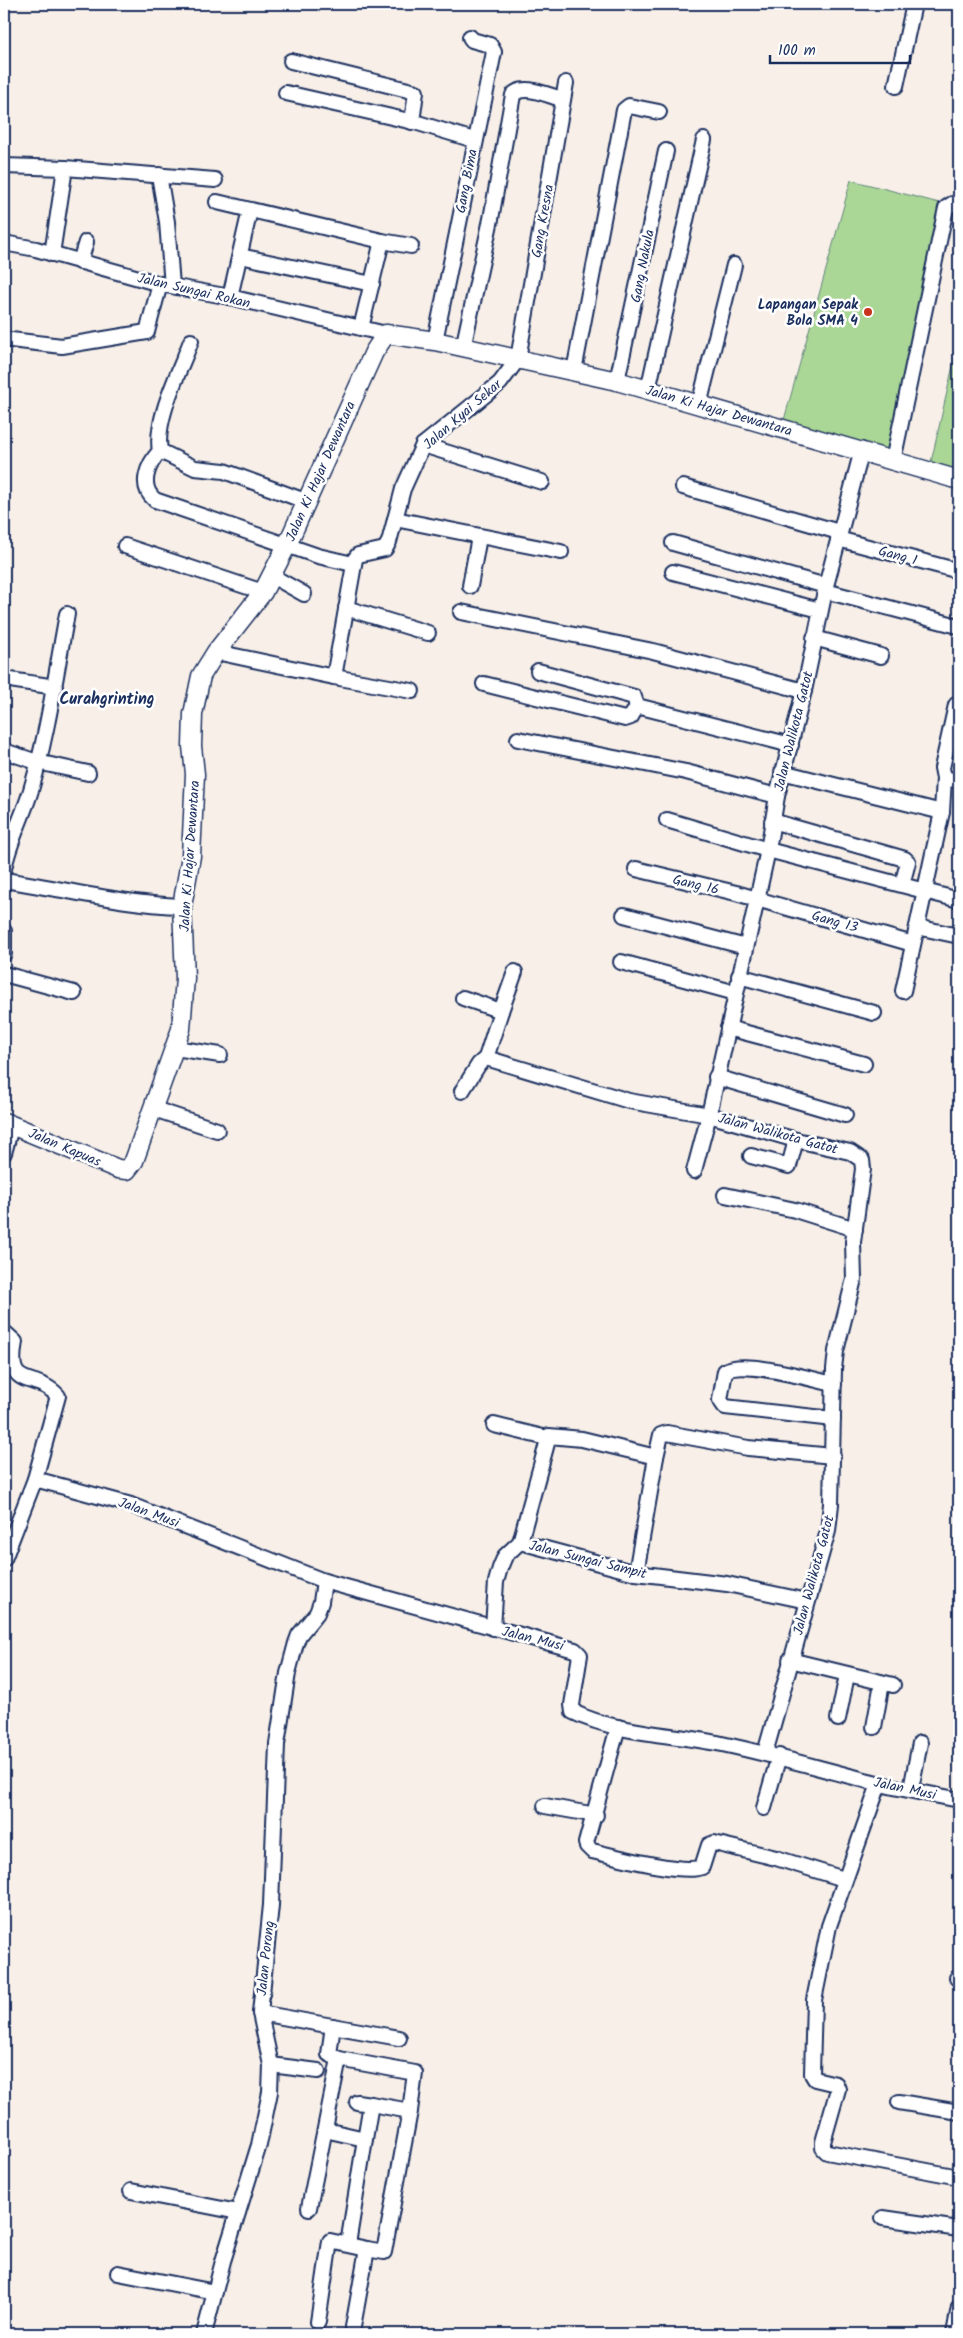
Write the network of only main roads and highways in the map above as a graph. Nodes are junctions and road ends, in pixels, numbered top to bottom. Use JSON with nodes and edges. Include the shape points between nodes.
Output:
{"nodes":[{"id":1,"x":959,"y":480,"type":"edge"},
{"id":2,"x":8,"y":1126,"type":"edge"},
{"id":3,"x":127,"y":1170,"type":"joint"}],
"edges":[{"from":1,"to":3,"type":"main road","name":"Jalan Ki Hajar Dewantara","via":[[617,381],[436,341],[386,334],[374,352],[264,592],[201,676],[194,707],[193,837],[182,906],[186,978],[181,1029],[134,1162]]},
{"from":2,"to":3,"type":"main road","name":"Jalan Kapuas"}]}
